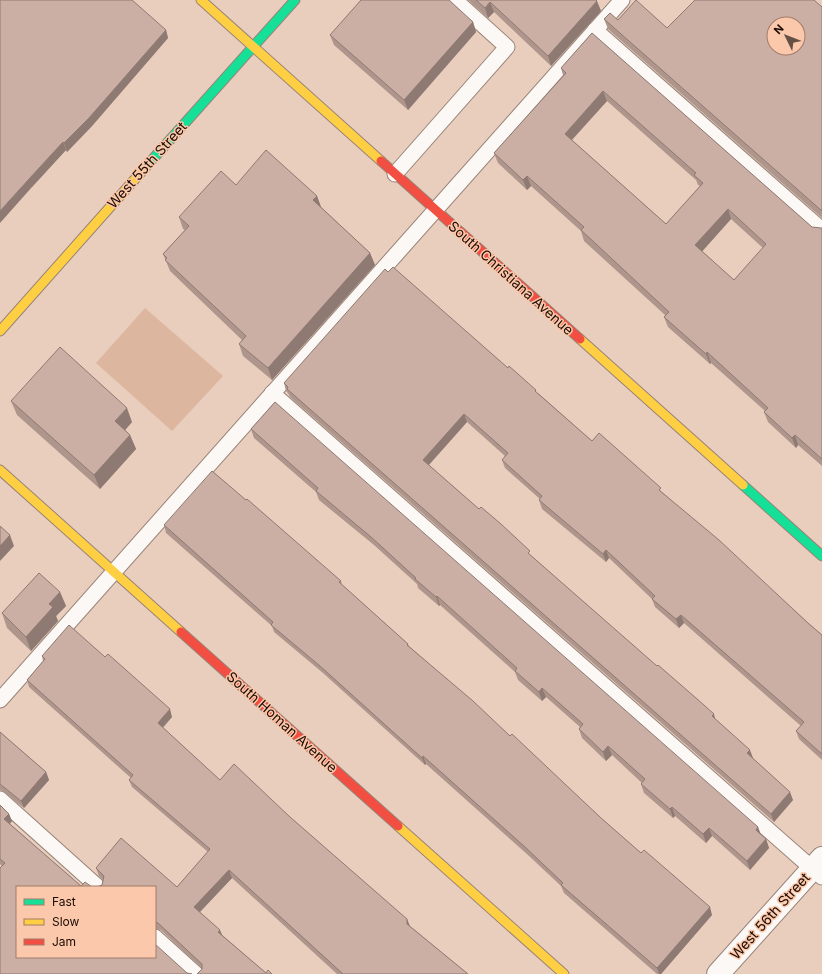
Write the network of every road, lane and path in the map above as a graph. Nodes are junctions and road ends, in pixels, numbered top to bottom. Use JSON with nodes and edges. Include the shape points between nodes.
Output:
{"nodes":[{"id":1,"x":201,"y":0,"type":"edge"},
{"id":2,"x":294,"y":0,"type":"edge"},
{"id":3,"x":455,"y":0,"type":"edge"},
{"id":4,"x":622,"y":0,"type":"edge"},
{"id":5,"x":595,"y":30,"type":"junction"},
{"id":6,"x":253,"y":46,"type":"junction"},
{"id":7,"x":395,"y":174,"type":"junction"},
{"id":8,"x":436,"y":210,"type":"junction"},
{"id":9,"x":822,"y":230,"type":"edge"},
{"id":10,"x":0,"y":331,"type":"edge"},
{"id":11,"x":272,"y":393,"type":"junction"},
{"id":12,"x":0,"y":470,"type":"edge"},
{"id":13,"x":822,"y":556,"type":"edge"},
{"id":14,"x":113,"y":571,"type":"junction"},
{"id":15,"x":0,"y":700,"type":"edge"},
{"id":16,"x":0,"y":799,"type":"edge"},
{"id":17,"x":819,"y":868,"type":"edge"},
{"id":18,"x":97,"y":886,"type":"edge"},
{"id":19,"x":156,"y":939,"type":"edge"},
{"id":20,"x":196,"y":974,"type":"edge"},
{"id":21,"x":564,"y":974,"type":"edge"},
{"id":22,"x":718,"y":974,"type":"edge"}],
"edges":[{"from":1,"to":6,"type":"street","name":"South Christiana Avenue"},
{"from":2,"to":6,"type":"street","name":"West 55th Street"},
{"from":3,"to":7,"type":"lane","via":[[507,47]]},
{"from":4,"to":5,"type":"lane"},
{"from":5,"to":8,"type":"lane"},
{"from":5,"to":9,"type":"lane"},
{"from":6,"to":7,"type":"street","name":"South Christiana Avenue"},
{"from":6,"to":10,"type":"street","name":"West 55th Street"},
{"from":7,"to":8,"type":"street","name":"South Christiana Avenue"},
{"from":8,"to":11,"type":"lane"},
{"from":8,"to":13,"type":"street","name":"South Christiana Avenue"},
{"from":11,"to":14,"type":"lane"},
{"from":11,"to":17,"type":"lane"},
{"from":12,"to":14,"type":"street","name":"South Homan Avenue"},
{"from":14,"to":15,"type":"lane"},
{"from":14,"to":21,"type":"street","name":"South Homan Avenue"},
{"from":16,"to":18,"type":"lane"},
{"from":17,"to":22,"type":"street","name":"West 56th Street"},
{"from":19,"to":20,"type":"lane"}]}
